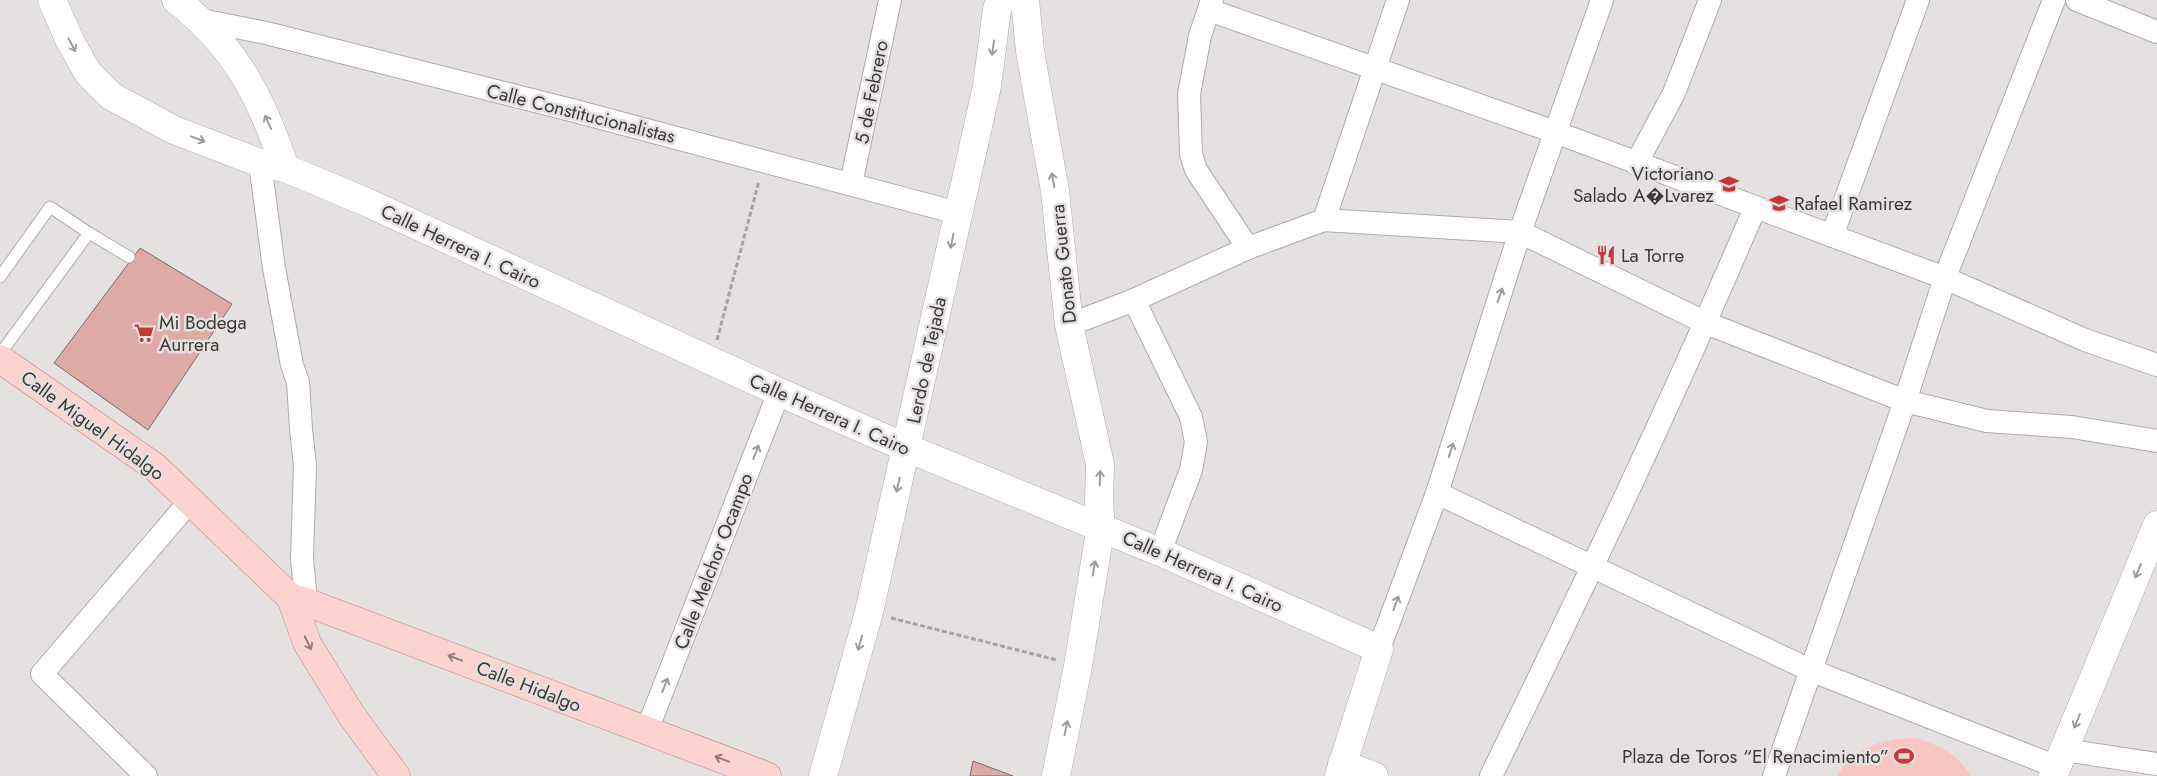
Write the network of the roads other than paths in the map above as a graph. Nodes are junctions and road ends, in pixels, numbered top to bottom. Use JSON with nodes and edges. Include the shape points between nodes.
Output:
{"nodes":[{"id":1,"x":52,"y":0,"type":"edge"},
{"id":2,"x":176,"y":0,"type":"edge"},
{"id":3,"x":890,"y":0,"type":"edge"},
{"id":4,"x":1001,"y":0,"type":"edge"},
{"id":5,"x":1025,"y":0,"type":"edge"},
{"id":6,"x":1398,"y":0,"type":"edge"},
{"id":7,"x":1602,"y":0,"type":"edge"},
{"id":8,"x":1710,"y":0,"type":"edge"},
{"id":9,"x":1918,"y":0,"type":"edge"},
{"id":10,"x":2054,"y":0,"type":"edge"},
{"id":11,"x":2077,"y":0,"type":"edge"},
{"id":12,"x":1210,"y":5,"type":"edge"},
{"id":13,"x":202,"y":20,"type":"junction"},
{"id":14,"x":2157,"y":32,"type":"edge"},
{"id":15,"x":1376,"y":69,"type":"junction"},
{"id":16,"x":1555,"y":132,"type":"junction"},
{"id":17,"x":1636,"y":164,"type":"junction"},
{"id":18,"x":273,"y":165,"type":"junction"},
{"id":19,"x":851,"y":184,"type":"junction"},
{"id":20,"x":1755,"y":208,"type":"junction"},
{"id":21,"x":958,"y":213,"type":"junction"},
{"id":22,"x":1324,"y":220,"type":"junction"},
{"id":23,"x":1520,"y":232,"type":"junction"},
{"id":24,"x":89,"y":233,"type":"junction"},
{"id":25,"x":1832,"y":236,"type":"junction"},
{"id":26,"x":1248,"y":248,"type":"junction"},
{"id":27,"x":129,"y":257,"type":"dead end"},
{"id":28,"x":0,"y":277,"type":"edge"},
{"id":29,"x":1945,"y":278,"type":"junction"},
{"id":30,"x":1134,"y":300,"type":"junction"},
{"id":31,"x":1706,"y":323,"type":"junction"},
{"id":32,"x":1069,"y":325,"type":"junction"},
{"id":33,"x":0,"y":354,"type":"edge"},
{"id":34,"x":0,"y":359,"type":"edge"},
{"id":35,"x":2157,"y":366,"type":"edge"},
{"id":36,"x":779,"y":392,"type":"junction"},
{"id":37,"x":1905,"y":400,"type":"junction"},
{"id":38,"x":2157,"y":441,"type":"edge"},
{"id":39,"x":907,"y":448,"type":"junction"},
{"id":40,"x":1437,"y":493,"type":"junction"},
{"id":41,"x":191,"y":500,"type":"junction"},
{"id":42,"x":1101,"y":526,"type":"junction"},
{"id":43,"x":2157,"y":526,"type":"edge"},
{"id":44,"x":1160,"y":552,"type":"junction"},
{"id":45,"x":1593,"y":566,"type":"junction"},
{"id":46,"x":298,"y":600,"type":"junction"},
{"id":47,"x":1379,"y":649,"type":"junction"},
{"id":48,"x":1810,"y":670,"type":"junction"},
{"id":49,"x":647,"y":730,"type":"junction"},
{"id":50,"x":2058,"y":764,"type":"edge"},
{"id":51,"x":2157,"y":764,"type":"edge"},
{"id":52,"x":1341,"y":770,"type":"edge"},
{"id":53,"x":146,"y":776,"type":"edge"},
{"id":54,"x":396,"y":776,"type":"edge"},
{"id":55,"x":768,"y":776,"type":"edge"},
{"id":56,"x":823,"y":776,"type":"edge"},
{"id":57,"x":1056,"y":776,"type":"edge"},
{"id":58,"x":1374,"y":776,"type":"edge"},
{"id":59,"x":1491,"y":776,"type":"edge"},
{"id":60,"x":1774,"y":776,"type":"edge"}],
"edges":[{"from":1,"to":18,"type":"main road","name":"Calle Herrera I. Cairo","one_way":true,"via":[[88,73],[111,96],[174,130]]},
{"from":2,"to":13,"type":"main road"},
{"from":3,"to":19,"type":"street","name":"5 de Febrero"},
{"from":4,"to":21,"type":"main road","name":"Lerdo de Tejada","one_way":true,"via":[[997,8],[987,86]]},
{"from":32,"to":5,"type":"main road","name":"Donato Guerra","one_way":true,"via":[[1055,191],[1030,51]]},
{"from":6,"to":15,"type":"street"},
{"from":7,"to":16,"type":"street"},
{"from":8,"to":17,"type":"street","via":[[1674,93]]},
{"from":9,"to":25,"type":"street"},
{"from":10,"to":29,"type":"street"},
{"from":11,"to":14,"type":"street"},
{"from":12,"to":15,"type":"street"},
{"from":12,"to":26,"type":"street","via":[[1200,36],[1189,94],[1191,154],[1196,170]]},
{"from":18,"to":13,"type":"main road","one_way":true,"via":[[276,140],[256,95],[230,51]]},
{"from":13,"to":19,"type":"street","name":"Calle Constitucionalistas","via":[[266,33],[575,111]]},
{"from":15,"to":16,"type":"street"},
{"from":15,"to":22,"type":"street"},
{"from":16,"to":17,"type":"street"},
{"from":16,"to":23,"type":"street"},
{"from":17,"to":20,"type":"street"},
{"from":18,"to":36,"type":"main road","name":"Calle Herrera I. Cairo","via":[[366,202]]},
{"from":18,"to":46,"type":"street","via":[[274,268],[298,382],[306,466]]},
{"from":19,"to":21,"type":"street","name":"Calle Constitucionalistas"},
{"from":20,"to":25,"type":"street"},
{"from":20,"to":31,"type":"street"},
{"from":21,"to":39,"type":"main road","name":"Lerdo de Tejada","one_way":true},
{"from":22,"to":23,"type":"street"},
{"from":22,"to":26,"type":"street"},
{"from":23,"to":31,"type":"street"},
{"from":40,"to":23,"type":"street","one_way":true},
{"from":24,"to":27,"type":"lane"},
{"from":24,"to":28,"type":"lane","via":[[50,207]]},
{"from":24,"to":33,"type":"lane"},
{"from":25,"to":29,"type":"street"},
{"from":26,"to":30,"type":"street"},
{"from":29,"to":35,"type":"street","via":[[2085,340]]},
{"from":29,"to":37,"type":"street"},
{"from":30,"to":32,"type":"street"},
{"from":30,"to":44,"type":"street","via":[[1191,417],[1196,442],[1191,470]]},
{"from":31,"to":37,"type":"street"},
{"from":31,"to":45,"type":"street"},
{"from":42,"to":32,"type":"main road","name":"Donato Guerra","one_way":true,"via":[[1100,464]]},
{"from":34,"to":41,"type":"main road","name":"Calle Miguel Hidalgo","via":[[155,466]]},
{"from":36,"to":39,"type":"main road","name":"Calle Herrera I. Cairo"},
{"from":49,"to":36,"type":"street","name":"Calle Melchor Ocampo","one_way":true},
{"from":37,"to":38,"type":"street","via":[[1987,421],[2072,427]]},
{"from":37,"to":48,"type":"street"},
{"from":39,"to":42,"type":"main road","name":"Calle Herrera I. Cairo"},
{"from":39,"to":56,"type":"main road","name":"Lerdo de Tejada","one_way":true,"via":[[869,612]]},
{"from":40,"to":45,"type":"street"},
{"from":47,"to":40,"type":"street","one_way":true},
{"from":41,"to":46,"type":"main road","name":"Calle Miguel Hidalgo"},
{"from":41,"to":53,"type":"street","via":[[42,674]]},
{"from":42,"to":44,"type":"main road","name":"Calle Herrera I. Cairo"},
{"from":57,"to":42,"type":"main road","name":"Donato Guerra","one_way":true},
{"from":43,"to":50,"type":"main road","one_way":true},
{"from":44,"to":47,"type":"main road","name":"Calle Herrera I. Cairo"},
{"from":45,"to":48,"type":"street"},
{"from":45,"to":59,"type":"street"},
{"from":49,"to":46,"type":"main road","name":"Calle Hidalgo","one_way":true},
{"from":46,"to":54,"type":"main road","one_way":true,"via":[[307,643],[352,716]]},
{"from":47,"to":52,"type":"main road"},
{"from":48,"to":50,"type":"street"},
{"from":48,"to":60,"type":"street"},
{"from":55,"to":49,"type":"main road","name":"Calle Hidalgo","one_way":true},
{"from":50,"to":51,"type":"street"},
{"from":52,"to":58,"type":"main road"}]}
